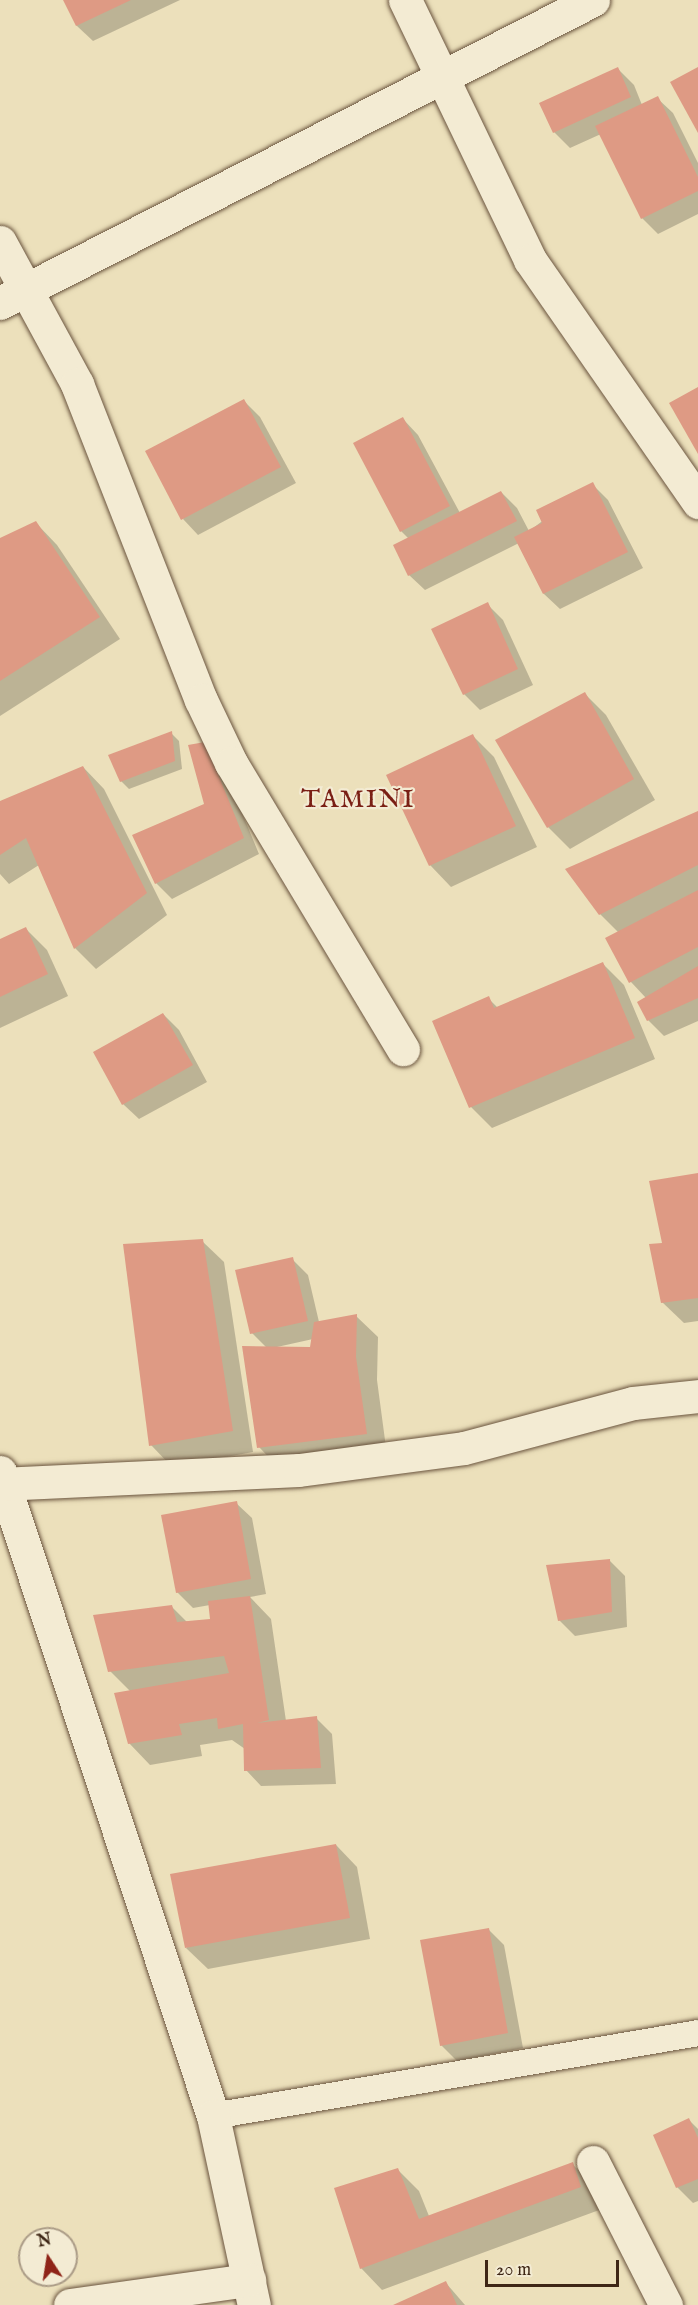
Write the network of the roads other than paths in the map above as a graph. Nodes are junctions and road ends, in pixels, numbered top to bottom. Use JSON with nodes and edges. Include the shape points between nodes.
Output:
{"nodes":[{"id":1,"x":405,"y":0,"type":"edge"},
{"id":2,"x":592,"y":0,"type":"edge"},
{"id":3,"x":444,"y":75,"type":"junction"},
{"id":4,"x":0,"y":242,"type":"edge"},
{"id":5,"x":13,"y":296,"type":"edge"},
{"id":6,"x":698,"y":502,"type":"edge"},
{"id":7,"x":403,"y":1049,"type":"dead end"},
{"id":8,"x":698,"y":1396,"type":"edge"},
{"id":9,"x":1,"y":1480,"type":"edge"},
{"id":10,"x":698,"y":2033,"type":"edge"},
{"id":11,"x":213,"y":2116,"type":"junction"},
{"id":12,"x":592,"y":2162,"type":"dead end"},
{"id":13,"x":252,"y":2292,"type":"edge"},
{"id":14,"x":70,"y":2305,"type":"edge"},
{"id":15,"x":666,"y":2305,"type":"edge"}],
"edges":[{"from":1,"to":3,"type":"street"},
{"from":2,"to":3,"type":"street"},
{"from":3,"to":5,"type":"street"},
{"from":3,"to":6,"type":"street","via":[[530,260]]},
{"from":4,"to":5,"type":"street"},
{"from":5,"to":7,"type":"street","via":[[77,384],[201,700],[231,763]]},
{"from":8,"to":9,"type":"street","via":[[633,1403],[464,1448],[299,1470]]},
{"from":9,"to":11,"type":"street"},
{"from":10,"to":11,"type":"lane"},
{"from":11,"to":13,"type":"street"},
{"from":12,"to":15,"type":"street"},
{"from":13,"to":14,"type":"street"}]}
